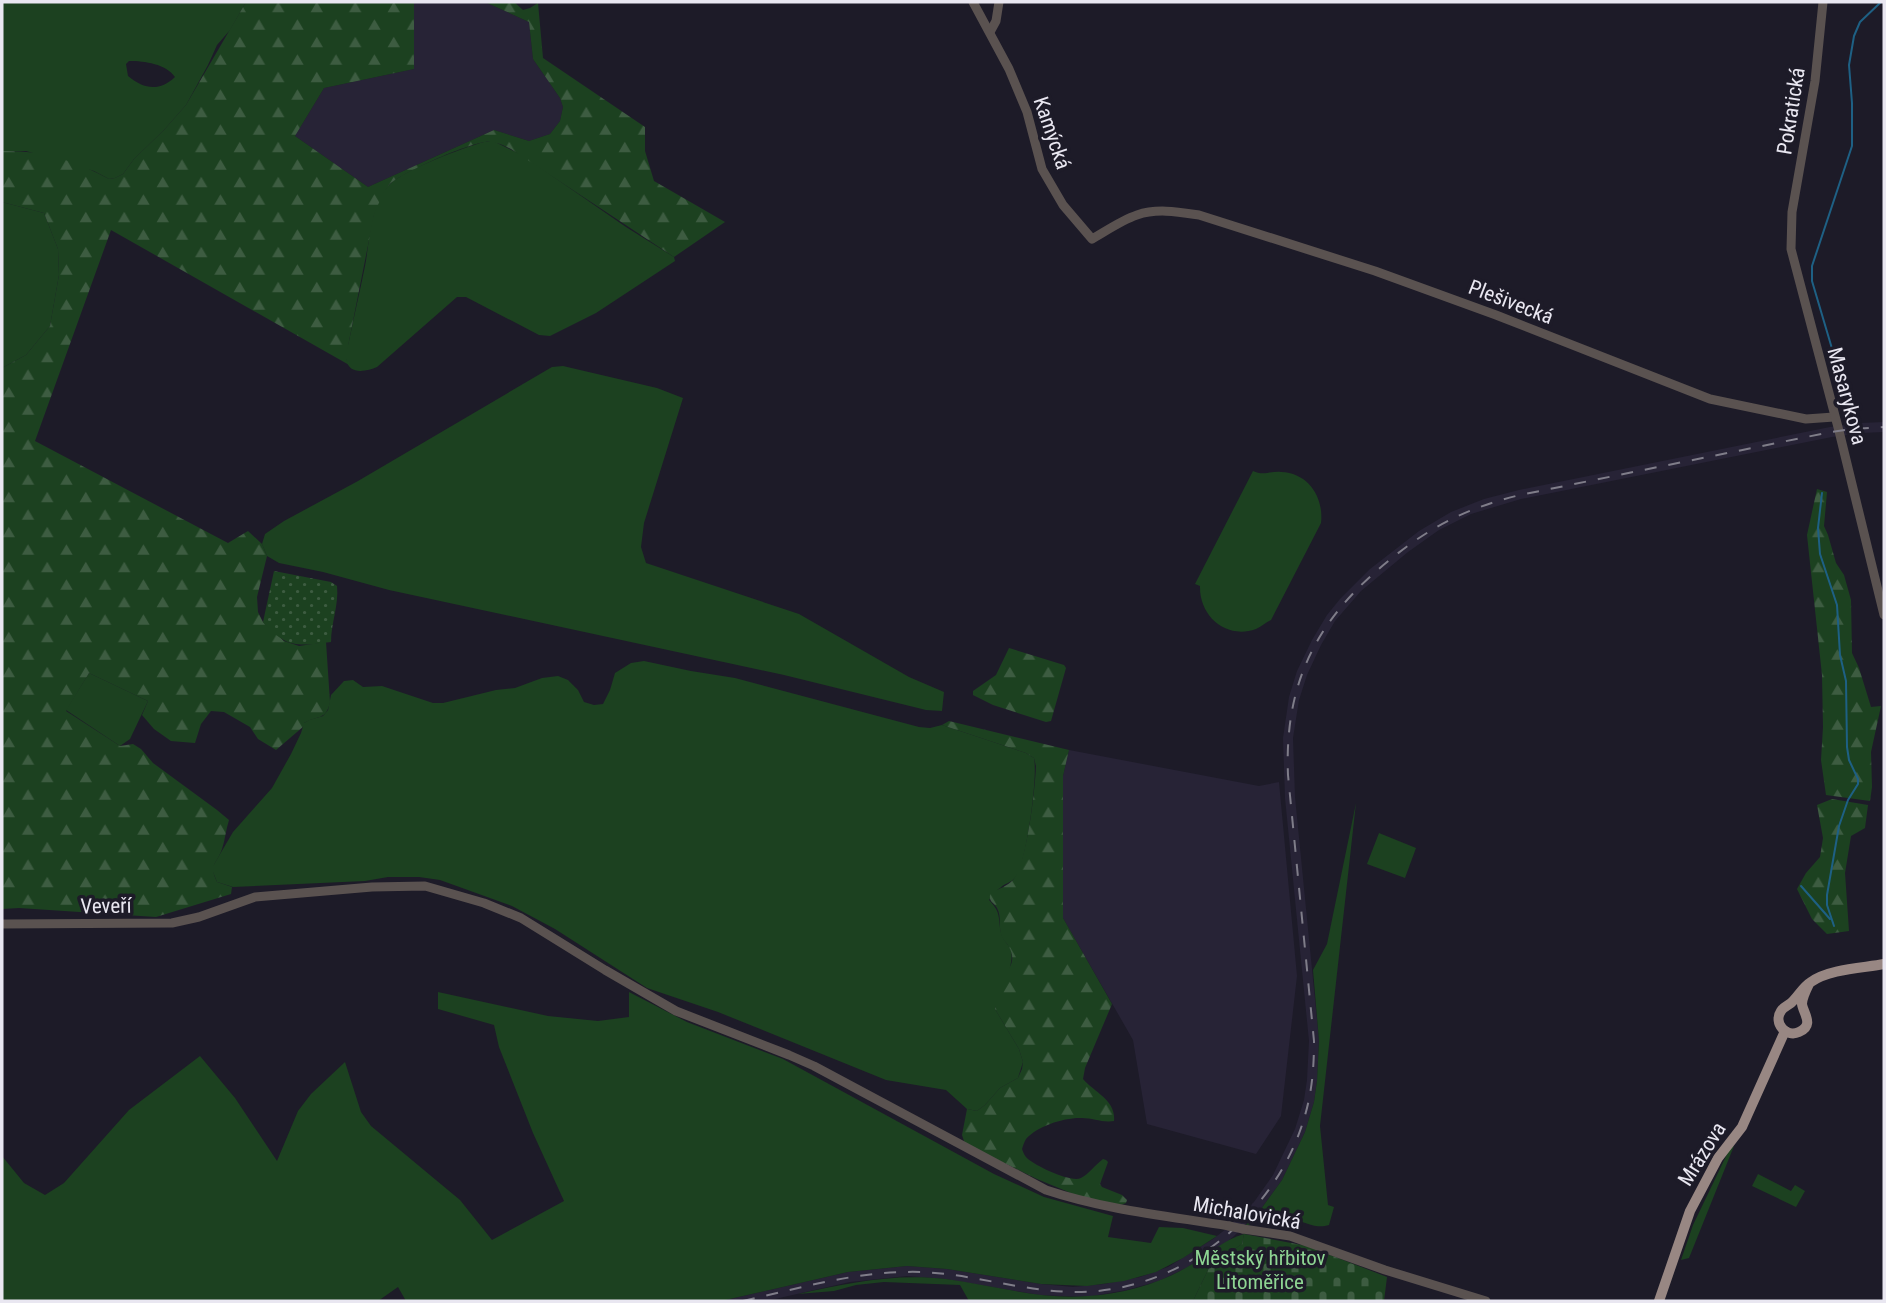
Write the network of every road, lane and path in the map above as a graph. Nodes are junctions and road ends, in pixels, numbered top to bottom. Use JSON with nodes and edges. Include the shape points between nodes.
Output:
{"nodes":[{"id":1,"x":973,"y":2,"type":"edge"},
{"id":2,"x":999,"y":2,"type":"edge"},
{"id":3,"x":1824,"y":2,"type":"edge"},
{"id":4,"x":990,"y":32,"type":"junction"},
{"id":5,"x":1791,"y":226,"type":"joint"},
{"id":6,"x":1092,"y":239,"type":"joint"},
{"id":7,"x":1834,"y":416,"type":"junction"},
{"id":8,"x":1884,"y":615,"type":"edge"},
{"id":9,"x":2,"y":924,"type":"edge"},
{"id":10,"x":1884,"y":964,"type":"edge"},
{"id":11,"x":1797,"y":1006,"type":"junction"},
{"id":12,"x":1785,"y":1031,"type":"junction"},
{"id":13,"x":1118,"y":1209,"type":"joint"},
{"id":14,"x":1486,"y":1301,"type":"edge"},
{"id":15,"x":1659,"y":1301,"type":"edge"}],
"edges":[{"from":1,"to":4,"type":"street","name":"Kamýcká"},
{"from":2,"to":4,"type":"street"},
{"from":3,"to":5,"type":"street","name":"Pokratická"},
{"from":4,"to":6,"type":"street","name":"Kamýcká","via":[[1027,112],[1042,169],[1063,205]]},
{"from":5,"to":7,"type":"street","name":"Masarykova","via":[[1791,249]]},
{"from":6,"to":7,"type":"street","name":"Plešivecká","via":[[1137,215],[1156,211],[1199,215],[1387,275],[1710,399],[1806,419]]},
{"from":7,"to":8,"type":"street","name":"Masarykova"},
{"from":9,"to":13,"type":"street","name":"Veveří","via":[[172,923],[255,897],[425,886],[521,918],[676,1011],[814,1066],[1046,1190]]},
{"from":10,"to":11,"type":"main road","via":[[1833,973],[1812,982],[1800,992]]},
{"from":11,"to":12,"type":"main road","via":[[1783,1008],[1779,1014]]},
{"from":11,"to":12,"type":"main road","via":[[1807,1017],[1804,1028],[1796,1033]]},
{"from":12,"to":15,"type":"main road","name":"Mrázova","via":[[1742,1127],[1718,1158],[1690,1211]]},
{"from":13,"to":14,"type":"street","name":"Michalovická","bridge":true,"via":[[1290,1236]]}]}
